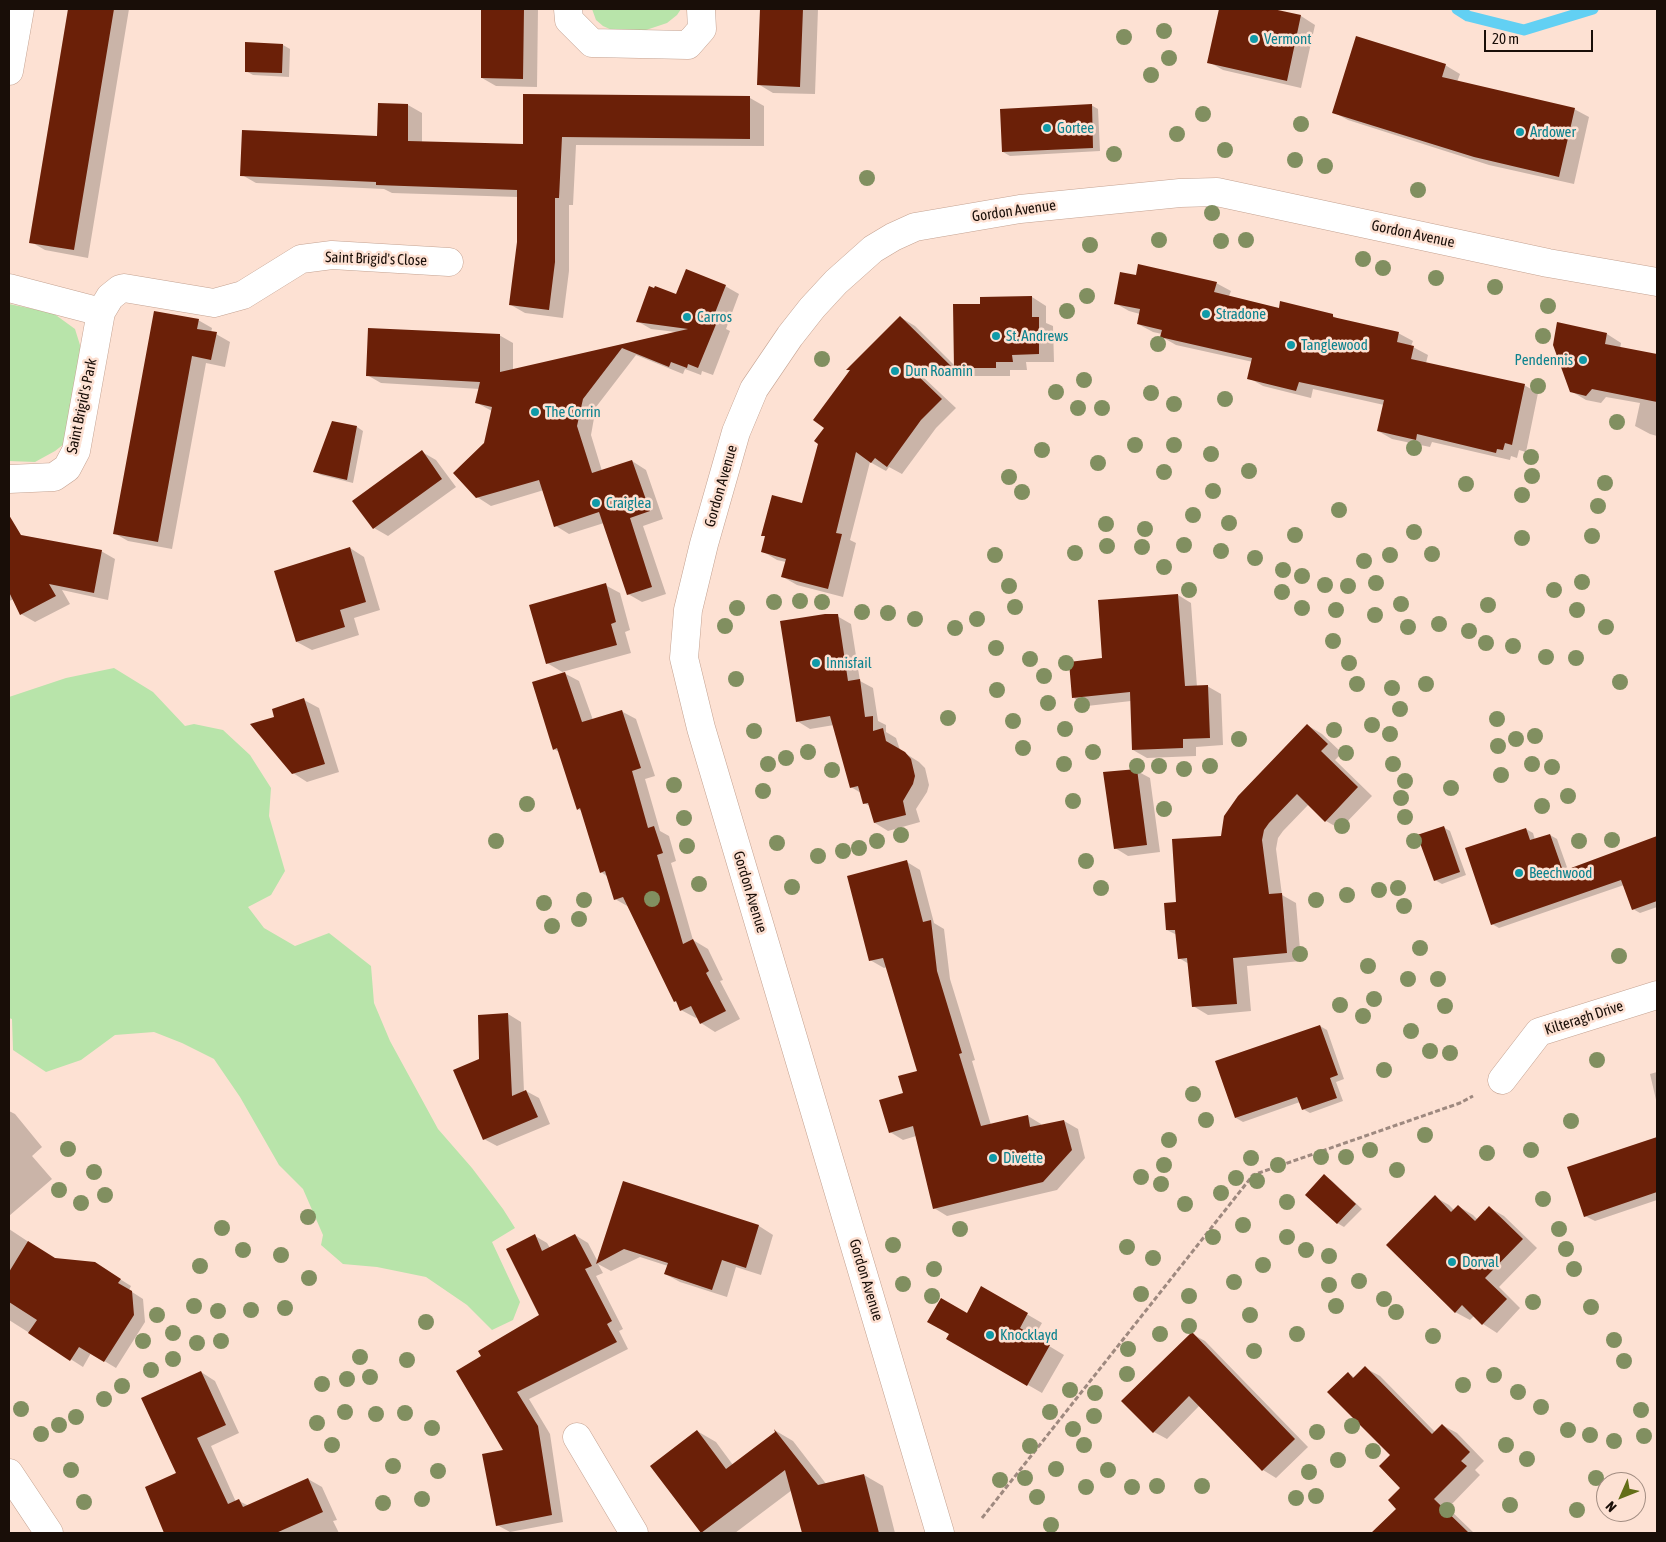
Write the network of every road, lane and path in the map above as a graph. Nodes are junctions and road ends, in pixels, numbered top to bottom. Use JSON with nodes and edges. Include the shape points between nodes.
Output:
{"nodes":[{"id":1,"x":20,"y":9,"type":"edge"},
{"id":2,"x":568,"y":9,"type":"edge"},
{"id":3,"x":701,"y":9,"type":"edge"},
{"id":4,"x":9,"y":71,"type":"edge"},
{"id":5,"x":449,"y":262,"type":"dead end"},
{"id":6,"x":1657,"y":282,"type":"edge"},
{"id":7,"x":9,"y":288,"type":"edge"},
{"id":8,"x":105,"y":305,"type":"junction"},
{"id":9,"x":9,"y":479,"type":"edge"},
{"id":10,"x":1657,"y":995,"type":"edge"},
{"id":11,"x":1502,"y":1080,"type":"joint"},
{"id":12,"x":577,"y":1437,"type":"dead end"},
{"id":13,"x":9,"y":1473,"type":"edge"},
{"id":14,"x":982,"y":1518,"type":"dead end"},
{"id":15,"x":49,"y":1533,"type":"edge"},
{"id":16,"x":634,"y":1533,"type":"edge"},
{"id":17,"x":940,"y":1533,"type":"edge"}],
"edges":[{"from":1,"to":4,"type":"street"},
{"from":2,"to":3,"type":"street","via":[[569,20],[592,43],[688,45],[702,29]]},
{"from":5,"to":8,"type":"street","name":"Saint Brigid's Close","via":[[332,255],[301,259],[243,295],[214,303],[124,288],[116,291]]},
{"from":6,"to":17,"type":"street","name":"Gordon Avenue","via":[[1548,263],[1217,192],[1020,209],[915,227],[873,249],[812,308],[754,389],[736,432],[704,544],[688,610],[684,658],[701,728]]},
{"from":7,"to":8,"type":"street"},
{"from":8,"to":9,"type":"street","name":"Saint Brigid's Park","via":[[76,451],[67,468],[54,477]]},
{"from":10,"to":11,"type":"street","name":"Kilteragh Drive","via":[[1539,1032]]},
{"from":11,"to":14,"type":"path","via":[[1460,1103],[1253,1174]]},
{"from":12,"to":16,"type":"street"},
{"from":13,"to":15,"type":"street"}]}
